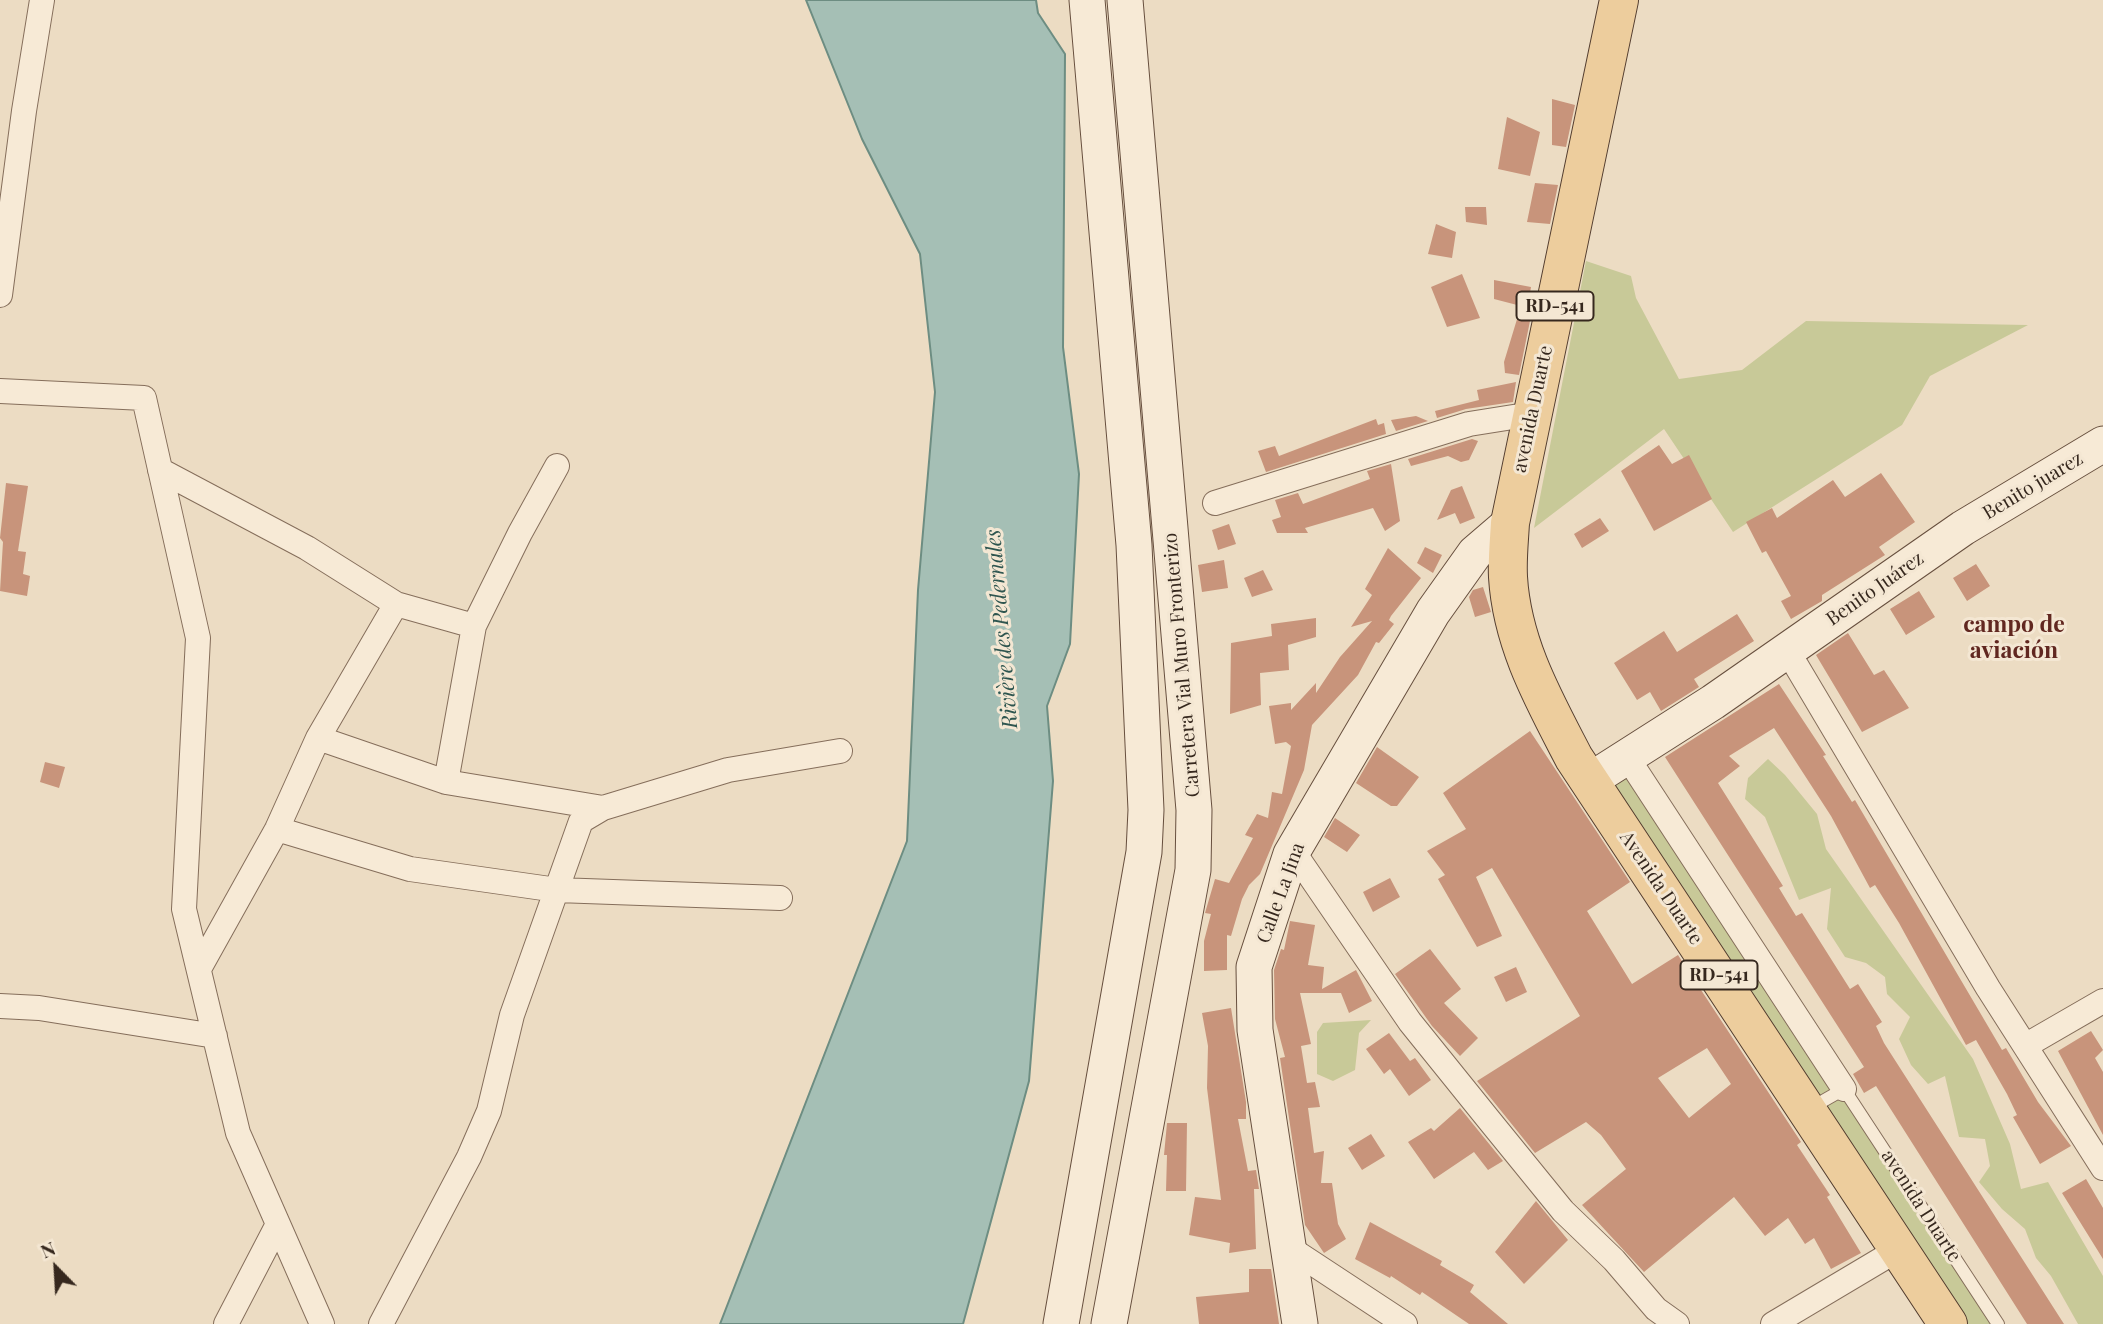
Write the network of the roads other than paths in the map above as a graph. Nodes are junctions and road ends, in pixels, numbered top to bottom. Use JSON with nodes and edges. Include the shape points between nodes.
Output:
{"nodes":[{"id":1,"x":43,"y":0,"type":"edge"},
{"id":2,"x":1087,"y":0,"type":"edge"},
{"id":3,"x":1125,"y":0,"type":"edge"},
{"id":4,"x":1619,"y":0,"type":"edge"},
{"id":5,"x":0,"y":296,"type":"edge"},
{"id":6,"x":0,"y":391,"type":"edge"},
{"id":7,"x":1532,"y":414,"type":"junction"},
{"id":8,"x":2103,"y":444,"type":"edge"},
{"id":9,"x":557,"y":466,"type":"dead end"},
{"id":10,"x":160,"y":470,"type":"junction"},
{"id":11,"x":1215,"y":503,"type":"dead end"},
{"id":12,"x":1510,"y":523,"type":"junction"},
{"id":13,"x":1963,"y":528,"type":"joint"},
{"id":14,"x":396,"y":604,"type":"junction"},
{"id":15,"x":1513,"y":614,"type":"joint"},
{"id":16,"x":474,"y":626,"type":"junction"},
{"id":17,"x":1787,"y":650,"type":"junction"},
{"id":18,"x":318,"y":738,"type":"junction"},
{"id":19,"x":840,"y":751,"type":"dead end"},
{"id":20,"x":1627,"y":757,"type":"junction"},
{"id":21,"x":1589,"y":781,"type":"junction"},
{"id":22,"x":446,"y":782,"type":"junction"},
{"id":23,"x":603,"y":808,"type":"junction"},
{"id":24,"x":277,"y":829,"type":"junction"},
{"id":25,"x":1293,"y":851,"type":"junction"},
{"id":26,"x":557,"y":890,"type":"junction"},
{"id":27,"x":780,"y":898,"type":"dead end"},
{"id":28,"x":199,"y":970,"type":"junction"},
{"id":29,"x":2103,"y":1001,"type":"edge"},
{"id":30,"x":0,"y":1006,"type":"edge"},
{"id":31,"x":215,"y":1036,"type":"junction"},
{"id":32,"x":2025,"y":1046,"type":"junction"},
{"id":33,"x":1844,"y":1089,"type":"junction"},
{"id":34,"x":1809,"y":1109,"type":"junction"},
{"id":35,"x":2103,"y":1168,"type":"edge"},
{"id":36,"x":277,"y":1226,"type":"junction"},
{"id":37,"x":1288,"y":1247,"type":"junction"},
{"id":38,"x":1899,"y":1249,"type":"junction"},
{"id":39,"x":226,"y":1324,"type":"edge"},
{"id":40,"x":322,"y":1324,"type":"edge"},
{"id":41,"x":381,"y":1324,"type":"edge"},
{"id":42,"x":1060,"y":1324,"type":"edge"},
{"id":43,"x":1109,"y":1324,"type":"edge"},
{"id":44,"x":1300,"y":1324,"type":"edge"},
{"id":45,"x":1405,"y":1324,"type":"edge"},
{"id":46,"x":1677,"y":1324,"type":"edge"},
{"id":47,"x":1773,"y":1324,"type":"edge"},
{"id":48,"x":1948,"y":1324,"type":"edge"},
{"id":49,"x":1998,"y":1324,"type":"edge"}],
"edges":[{"from":1,"to":5,"type":"street"},
{"from":2,"to":42,"type":"street","name":"Carretera Vial Muro Fronterizo","via":[[1134,545],[1146,810],[1144,852]]},
{"from":3,"to":43,"type":"street","name":"Carretera Vial Muro Fronterizo","via":[[1194,810],[1194,870]]},
{"from":4,"to":7,"type":"main road","name":"avenida Duarte","number":"RD-541"},
{"from":6,"to":10,"type":"street","via":[[145,398]]},
{"from":7,"to":11,"type":"street","via":[[1469,424]]},
{"from":7,"to":12,"type":"main road","name":"avenida Duarte","number":"RD-541"},
{"from":8,"to":13,"type":"street","name":"Benito juarez"},
{"from":9,"to":16,"type":"street"},
{"from":10,"to":14,"type":"street","via":[[307,548]]},
{"from":10,"to":28,"type":"street","via":[[198,638],[184,909]]},
{"from":12,"to":15,"type":"main road","name":"avenida Duarte","number":"RD-541","via":[[1508,576]]},
{"from":12,"to":25,"type":"street","name":"Calle La Jina","via":[[1475,553],[1433,612]]},
{"from":13,"to":17,"type":"street","name":"Benito Juárez"},
{"from":14,"to":16,"type":"street"},
{"from":14,"to":18,"type":"street"},
{"from":15,"to":21,"type":"main road","name":"Avenida Duarte","number":"RD-541","via":[[1538,689]]},
{"from":16,"to":22,"type":"street"},
{"from":17,"to":20,"type":"street","name":"Benito Juárez"},
{"from":17,"to":32,"type":"street"},
{"from":18,"to":22,"type":"street"},
{"from":18,"to":24,"type":"street"},
{"from":19,"to":23,"type":"street","via":[[727,770]]},
{"from":20,"to":21,"type":"street","name":"Benito Juárez"},
{"from":20,"to":33,"type":"street"},
{"from":21,"to":34,"type":"main road","name":"Avenida Duarte","number":"RD-541"},
{"from":22,"to":23,"type":"street"},
{"from":23,"to":26,"type":"street","via":[[581,821]]},
{"from":24,"to":26,"type":"street","via":[[410,869]]},
{"from":24,"to":28,"type":"street"},
{"from":25,"to":37,"type":"street","name":"Calle La Jina","via":[[1254,967],[1255,1030]]},
{"from":25,"to":46,"type":"street","via":[[1410,1022],[1563,1211],[1656,1309]]},
{"from":26,"to":27,"type":"street"},
{"from":26,"to":41,"type":"street","via":[[512,1015],[489,1111]]},
{"from":28,"to":31,"type":"street"},
{"from":29,"to":32,"type":"street"},
{"from":30,"to":31,"type":"street"},
{"from":31,"to":36,"type":"street","via":[[238,1133]]},
{"from":32,"to":35,"type":"street"},
{"from":33,"to":34,"type":"lane"},
{"from":33,"to":49,"type":"lane","name":"avenida Duarte"},
{"from":34,"to":38,"type":"main road","name":"Avenida Duarte","number":"RD-541"},
{"from":36,"to":39,"type":"street"},
{"from":36,"to":40,"type":"street"},
{"from":37,"to":44,"type":"street","name":"Calle La Jina"},
{"from":37,"to":45,"type":"street"},
{"from":38,"to":47,"type":"street"},
{"from":38,"to":48,"type":"main road","name":"Avenida Duarte","number":"RD-541"}]}
